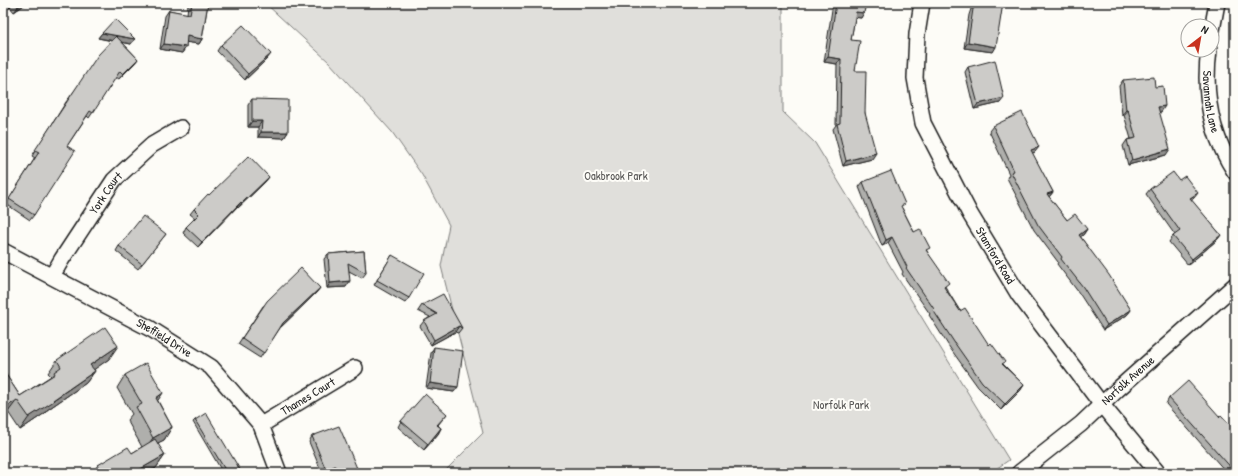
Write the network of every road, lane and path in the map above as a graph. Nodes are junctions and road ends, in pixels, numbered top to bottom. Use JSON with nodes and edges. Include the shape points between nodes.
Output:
{"nodes":[{"id":1,"x":922,"y":3,"type":"edge"},
{"id":2,"x":1217,"y":3,"type":"edge"},
{"id":3,"x":1214,"y":18,"type":"edge"},
{"id":4,"x":1208,"y":58,"type":"edge"},
{"id":5,"x":180,"y":128,"type":"dead end"},
{"id":6,"x":1235,"y":172,"type":"edge"},
{"id":7,"x":3,"y":251,"type":"edge"},
{"id":8,"x":52,"y":276,"type":"junction"},
{"id":9,"x":1235,"y":285,"type":"edge"},
{"id":10,"x":355,"y":368,"type":"dead end"},
{"id":11,"x":1102,"y":405,"type":"junction"},
{"id":12,"x":261,"y":424,"type":"junction"},
{"id":13,"x":279,"y":473,"type":"edge"},
{"id":14,"x":1019,"y":473,"type":"edge"},
{"id":15,"x":1158,"y":473,"type":"edge"}],
"edges":[{"from":1,"to":11,"type":"street","name":"Stamford Road","via":[[915,78],[923,124],[970,214],[1019,295]]},
{"from":2,"to":3,"type":"street"},
{"from":4,"to":6,"type":"street","name":"Savannah Lane","via":[[1207,82],[1213,123],[1225,156]]},
{"from":5,"to":8,"type":"street","name":"York Court","via":[[152,145],[114,180]]},
{"from":7,"to":8,"type":"street","name":"Sheffield Drive"},
{"from":8,"to":12,"type":"street","name":"Sheffield Drive","via":[[151,328],[211,367]]},
{"from":9,"to":11,"type":"street","name":"Norfolk Avenue"},
{"from":10,"to":12,"type":"street","name":"Thames Court"},
{"from":11,"to":14,"type":"street","name":"Norfolk Avenue"},
{"from":11,"to":15,"type":"street","name":"Stamford Road"},
{"from":12,"to":13,"type":"street","name":"Sheffield Drive"}]}
